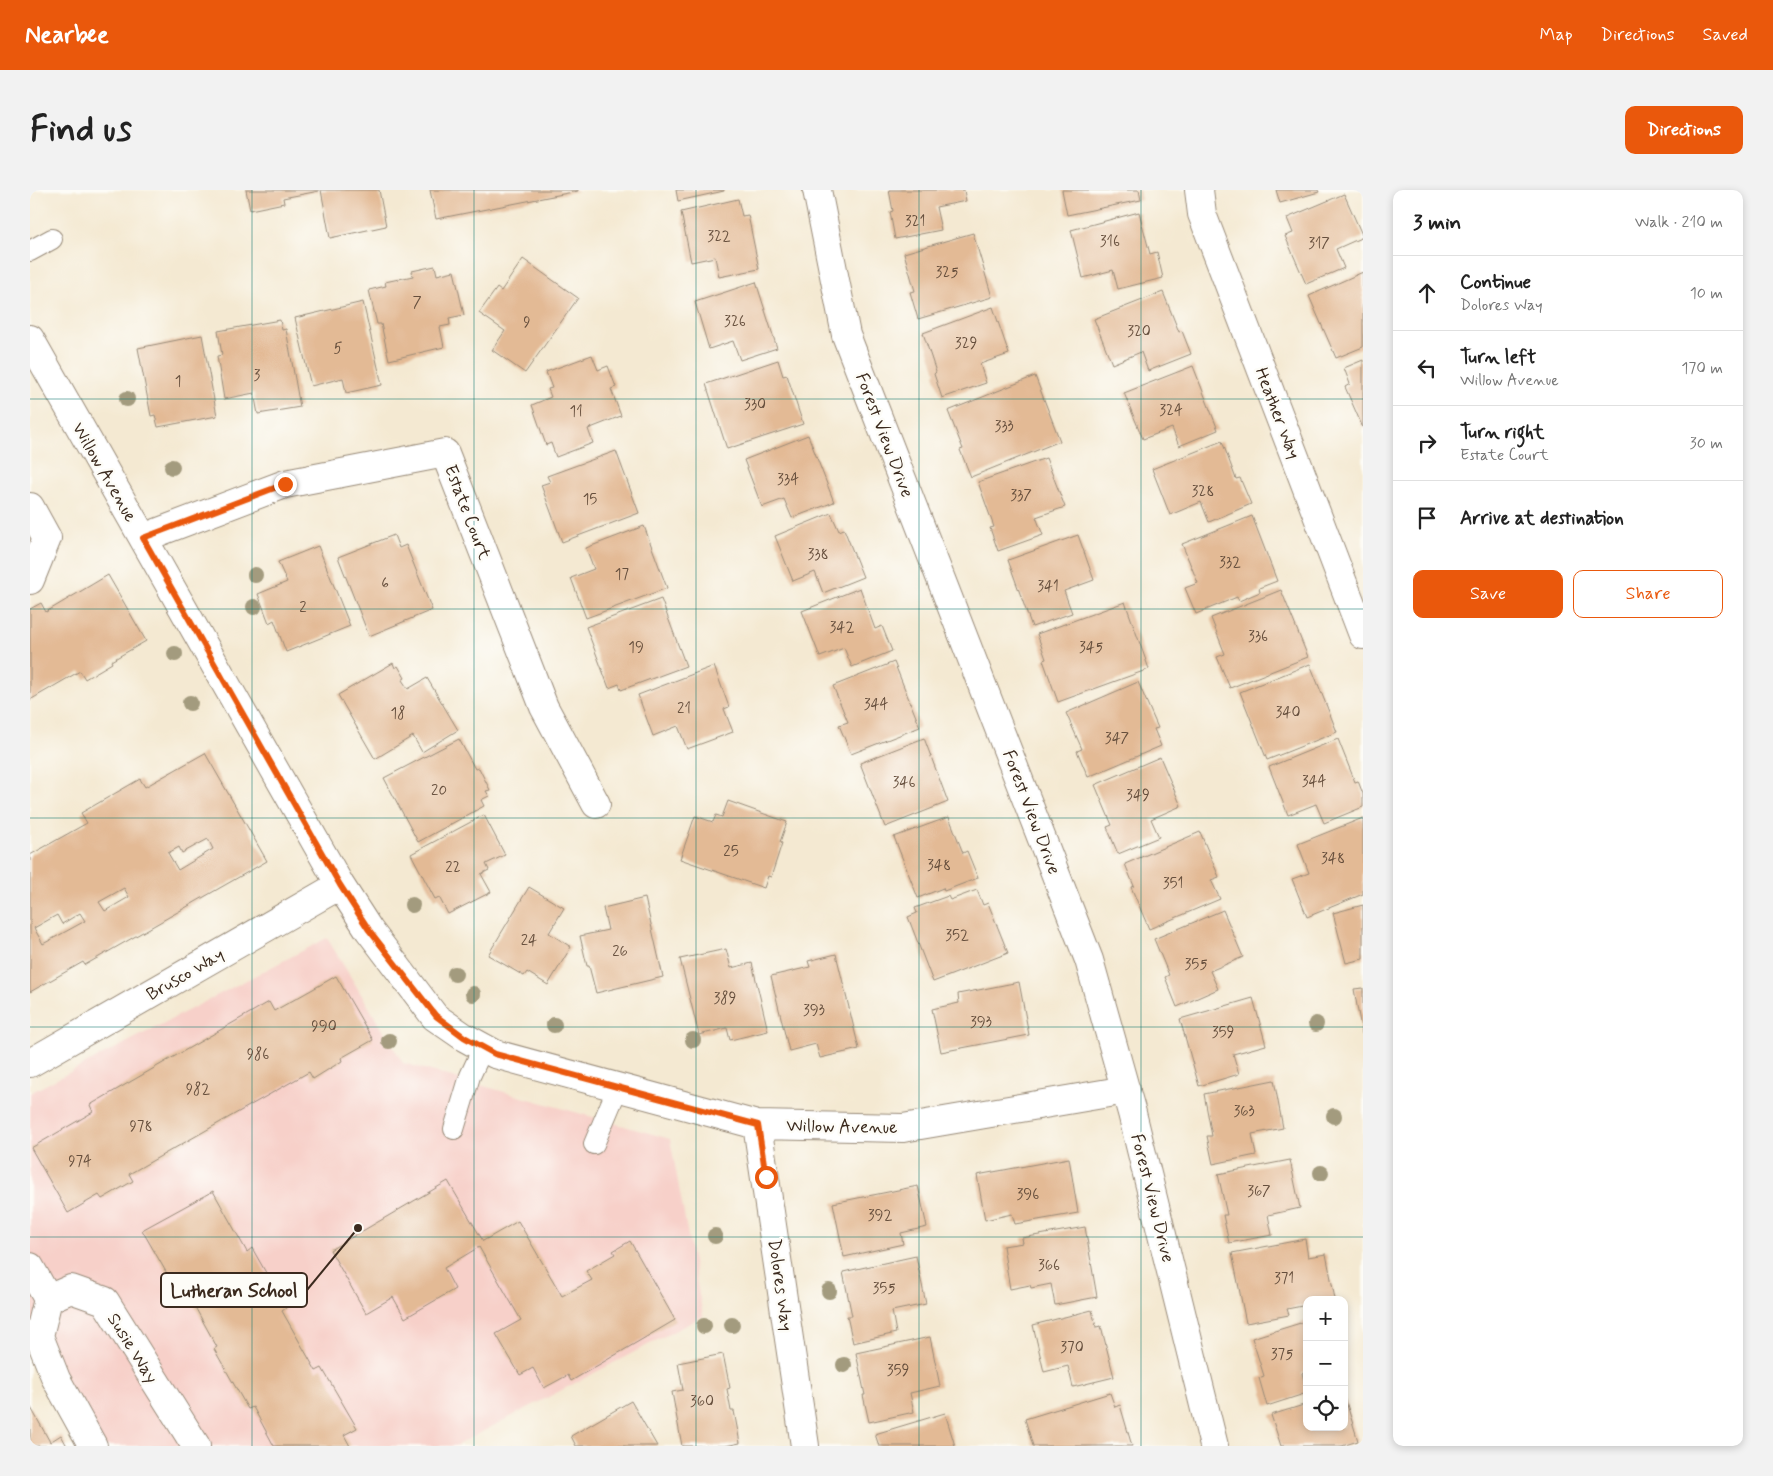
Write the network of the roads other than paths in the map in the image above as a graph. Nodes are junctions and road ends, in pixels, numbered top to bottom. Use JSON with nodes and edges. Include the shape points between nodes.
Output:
{"nodes":[{"id":1,"x":817,"y":190,"type":"edge"},
{"id":2,"x":1199,"y":190,"type":"edge"},
{"id":3,"x":52,"y":239,"type":"dead end"},
{"id":4,"x":30,"y":251,"type":"edge"},
{"id":5,"x":30,"y":340,"type":"edge"},
{"id":6,"x":30,"y":507,"type":"edge"},
{"id":7,"x":143,"y":538,"type":"junction"},
{"id":8,"x":30,"y":580,"type":"edge"},
{"id":9,"x":1363,"y":635,"type":"edge"},
{"id":10,"x":596,"y":804,"type":"dead end"},
{"id":11,"x":340,"y":885,"type":"junction"},
{"id":12,"x":483,"y":1048,"type":"junction"},
{"id":13,"x":30,"y":1063,"type":"edge"},
{"id":14,"x":618,"y":1087,"type":"junction"},
{"id":15,"x":1126,"y":1090,"type":"junction"},
{"id":16,"x":758,"y":1125,"type":"junction"},
{"id":17,"x":454,"y":1129,"type":"dead end"},
{"id":18,"x":594,"y":1144,"type":"dead end"},
{"id":19,"x":30,"y":1267,"type":"edge"},
{"id":20,"x":48,"y":1299,"type":"junction"},
{"id":21,"x":93,"y":1446,"type":"edge"},
{"id":22,"x":196,"y":1446,"type":"edge"},
{"id":23,"x":805,"y":1446,"type":"edge"},
{"id":24,"x":1214,"y":1446,"type":"edge"}],
"edges":[{"from":1,"to":15,"type":"street","name":"Forest View Drive","via":[[846,335],[1089,960]]},
{"from":2,"to":9,"type":"street","name":"Heather Way","via":[[1202,214]]},
{"from":3,"to":4,"type":"lane"},
{"from":5,"to":7,"type":"street","name":"Willow Avenue"},
{"from":6,"to":8,"type":"street","via":[[47,538]]},
{"from":7,"to":10,"type":"street","name":"Estate Court","via":[[285,484],[445,452],[544,707]]},
{"from":7,"to":11,"type":"street","name":"Willow Avenue"},
{"from":11,"to":12,"type":"street","name":"Willow Avenue","via":[[369,930],[436,1016]]},
{"from":11,"to":13,"type":"street","name":"Brusco Way"},
{"from":12,"to":14,"type":"street","name":"Willow Avenue"},
{"from":12,"to":17,"type":"lane","via":[[470,1076]]},
{"from":14,"to":16,"type":"street","name":"Willow Avenue"},
{"from":14,"to":18,"type":"lane"},
{"from":15,"to":16,"type":"street","name":"Willow Avenue","via":[[902,1128]]},
{"from":15,"to":24,"type":"street","name":"Forest View Drive"},
{"from":16,"to":23,"type":"street","name":"Dolores Way"},
{"from":19,"to":20,"type":"street"},
{"from":20,"to":21,"type":"street","via":[[39,1336],[56,1379]]},
{"from":20,"to":22,"type":"street","name":"Susie Way","via":[[71,1289],[105,1301]]}]}
